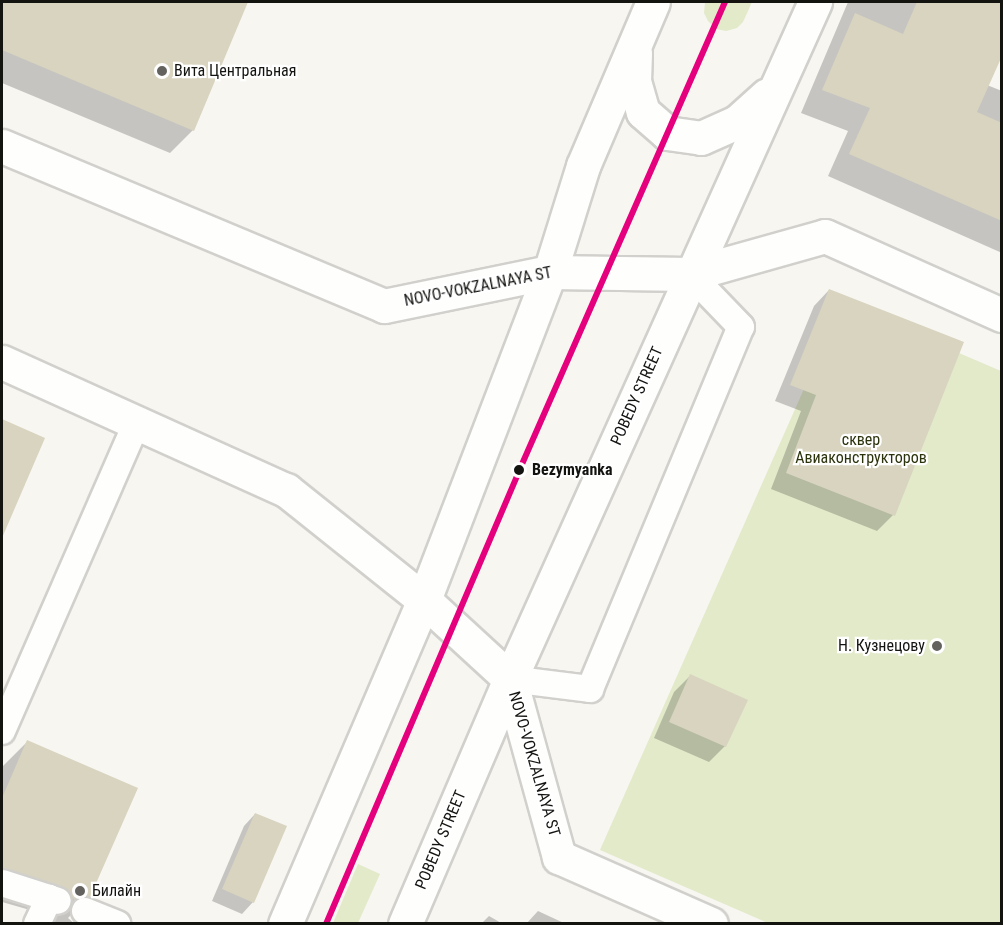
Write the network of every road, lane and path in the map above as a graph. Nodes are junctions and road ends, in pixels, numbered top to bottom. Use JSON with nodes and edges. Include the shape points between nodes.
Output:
{"nodes":[{"id":1,"x":653,"y":2,"type":"edge"},
{"id":2,"x":815,"y":2,"type":"edge"},
{"id":3,"x":636,"y":42,"type":"junction"},
{"id":4,"x":774,"y":89,"type":"junction"},
{"id":5,"x":2,"y":146,"type":"edge"},
{"id":6,"x":550,"y":272,"type":"junction"},
{"id":7,"x":690,"y":274,"type":"junction"},
{"id":8,"x":1002,"y":315,"type":"edge"},
{"id":9,"x":2,"y":362,"type":"edge"},
{"id":10,"x":137,"y":422,"type":"junction"},
{"id":11,"x":424,"y":600,"type":"junction"},
{"id":12,"x":510,"y":679,"type":"junction"},
{"id":13,"x":2,"y":731,"type":"edge"},
{"id":14,"x":2,"y":883,"type":"edge"},
{"id":15,"x":85,"y":911,"type":"dead end"},
{"id":16,"x":37,"y":924,"type":"edge"},
{"id":17,"x":117,"y":924,"type":"edge"},
{"id":18,"x":285,"y":924,"type":"edge"},
{"id":19,"x":405,"y":924,"type":"edge"},
{"id":20,"x":711,"y":924,"type":"edge"}],
"edges":[{"from":1,"to":3,"type":"main road"},
{"from":2,"to":4,"type":"main road","name":"POBEDY STREET"},
{"from":3,"to":4,"type":"main road","via":[[634,81],[643,112],[667,133],[701,138],[737,122]]},
{"from":3,"to":6,"type":"main road","via":[[583,166]]},
{"from":4,"to":7,"type":"main road","name":"POBEDY STREET"},
{"from":5,"to":6,"type":"main road","name":"NOVO-VOKZALNAYA ST","via":[[384,306]]},
{"from":6,"to":7,"type":"main road","name":"NOVO-VOKZALNAYA ST"},
{"from":6,"to":11,"type":"main road"},
{"from":7,"to":8,"type":"main road","name":"NOVO-VOKZALNAYA ST","via":[[825,237]]},
{"from":7,"to":12,"type":"main road","name":"POBEDY STREET"},
{"from":7,"to":12,"type":"lane","via":[[741,327],[590,689]]},
{"from":9,"to":10,"type":"main road","name":"NOVO-VOKZALNAYA ST"},
{"from":10,"to":11,"type":"main road","name":"NOVO-VOKZALNAYA ST","via":[[286,490]]},
{"from":10,"to":13,"type":"lane"},
{"from":11,"to":12,"type":"main road","name":"NOVO-VOKZALNAYA ST"},
{"from":11,"to":18,"type":"main road"},
{"from":12,"to":19,"type":"main road","name":"POBEDY STREET"},
{"from":12,"to":20,"type":"main road","name":"NOVO-VOKZALNAYA ST","via":[[559,857]]},
{"from":14,"to":16,"type":"lane","via":[[54,900]]},
{"from":15,"to":17,"type":"lane"}]}
